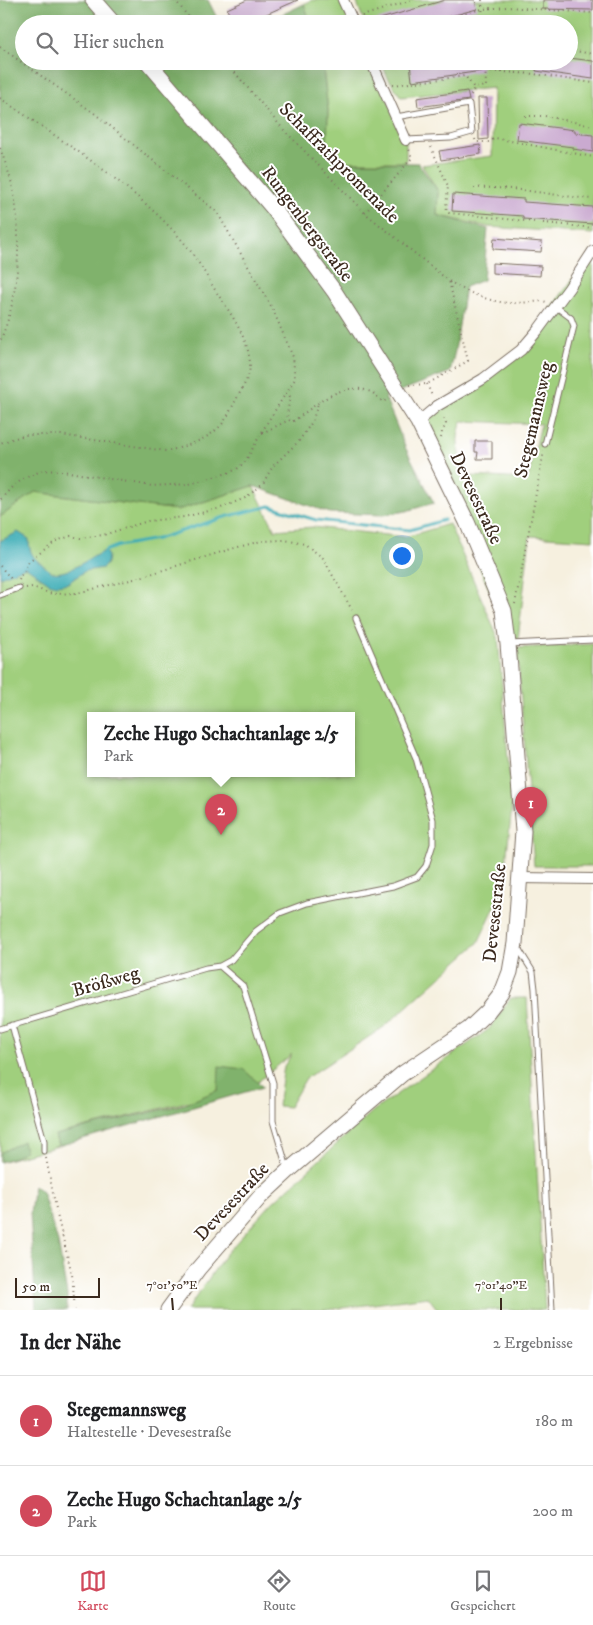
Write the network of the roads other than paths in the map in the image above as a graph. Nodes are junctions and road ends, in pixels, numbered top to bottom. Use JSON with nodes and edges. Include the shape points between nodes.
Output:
{"nodes":[{"id":1,"x":93,"y":0,"type":"edge"},
{"id":2,"x":343,"y":0,"type":"edge"},
{"id":3,"x":106,"y":15,"type":"edge"},
{"id":4,"x":350,"y":15,"type":"edge"},
{"id":5,"x":155,"y":70,"type":"edge"},
{"id":6,"x":375,"y":70,"type":"edge"},
{"id":7,"x":396,"y":117,"type":"junction"},
{"id":8,"x":406,"y":140,"type":"joint"},
{"id":9,"x":593,"y":251,"type":"edge"},
{"id":10,"x":555,"y":306,"type":"junction"},
{"id":11,"x":418,"y":422,"type":"junction"},
{"id":12,"x":545,"y":444,"type":"road end"},
{"id":13,"x":19,"y":588,"type":"road end"},
{"id":14,"x":0,"y":595,"type":"edge"},
{"id":15,"x":356,"y":618,"type":"road end"},
{"id":16,"x":593,"y":640,"type":"edge"},
{"id":17,"x":508,"y":644,"type":"junction"},
{"id":18,"x":520,"y":878,"type":"junction"},
{"id":19,"x":593,"y":879,"type":"edge"},
{"id":20,"x":515,"y":943,"type":"junction"},
{"id":21,"x":220,"y":966,"type":"junction"},
{"id":22,"x":0,"y":1021,"type":"edge"},
{"id":23,"x":12,"y":1025,"type":"junction"},
{"id":24,"x":2,"y":1028,"type":"edge"},
{"id":25,"x":44,"y":1151,"type":"road end"},
{"id":26,"x":288,"y":1171,"type":"junction"},
{"id":27,"x":168,"y":1310,"type":"edge"},
{"id":28,"x":552,"y":1310,"type":"edge"}],
"edges":[{"from":1,"to":3,"type":"street"},
{"from":2,"to":4,"type":"street"},
{"from":5,"to":11,"type":"street","name":"Rungenbergstraße","via":[[273,208],[334,291]]},
{"from":6,"to":7,"type":"street"},
{"from":7,"to":8,"type":"street"},
{"from":7,"to":8,"type":"lane","via":[[469,104],[472,132],[451,138]]},
{"from":9,"to":10,"type":"street","name":"Stegemannsweg"},
{"from":10,"to":11,"type":"street","name":"Stegemannsweg","via":[[522,350]]},
{"from":10,"to":12,"type":"lane","name":"Stegemannsweg","via":[[572,318],[574,326]]},
{"from":11,"to":17,"type":"street","name":"Devesestraße","via":[[492,581],[504,612]]},
{"from":13,"to":14,"type":"lane"},
{"from":15,"to":21,"type":"lane","via":[[416,758],[433,820],[433,844],[426,866],[417,877],[393,886],[306,903],[280,913],[256,931],[231,960]]},
{"from":16,"to":17,"type":"lane"},
{"from":17,"to":18,"type":"street","name":"Devesestraße","via":[[523,832]]},
{"from":18,"to":19,"type":"street"},
{"from":18,"to":20,"type":"street","name":"Devesestraße"},
{"from":20,"to":26,"type":"street","name":"Devesestraße","via":[[502,993],[488,1011],[469,1029],[402,1074]]},
{"from":20,"to":28,"type":"lane","via":[[533,972],[536,989]]},
{"from":21,"to":23,"type":"lane","name":"Brößweg"},
{"from":21,"to":26,"type":"lane","via":[[243,986],[273,1083],[273,1121]]},
{"from":22,"to":24,"type":"lane"},
{"from":23,"to":24,"type":"lane","name":"Brößweg"},
{"from":23,"to":25,"type":"lane"},
{"from":26,"to":27,"type":"street","name":"Devesestraße","via":[[260,1197]]}]}
